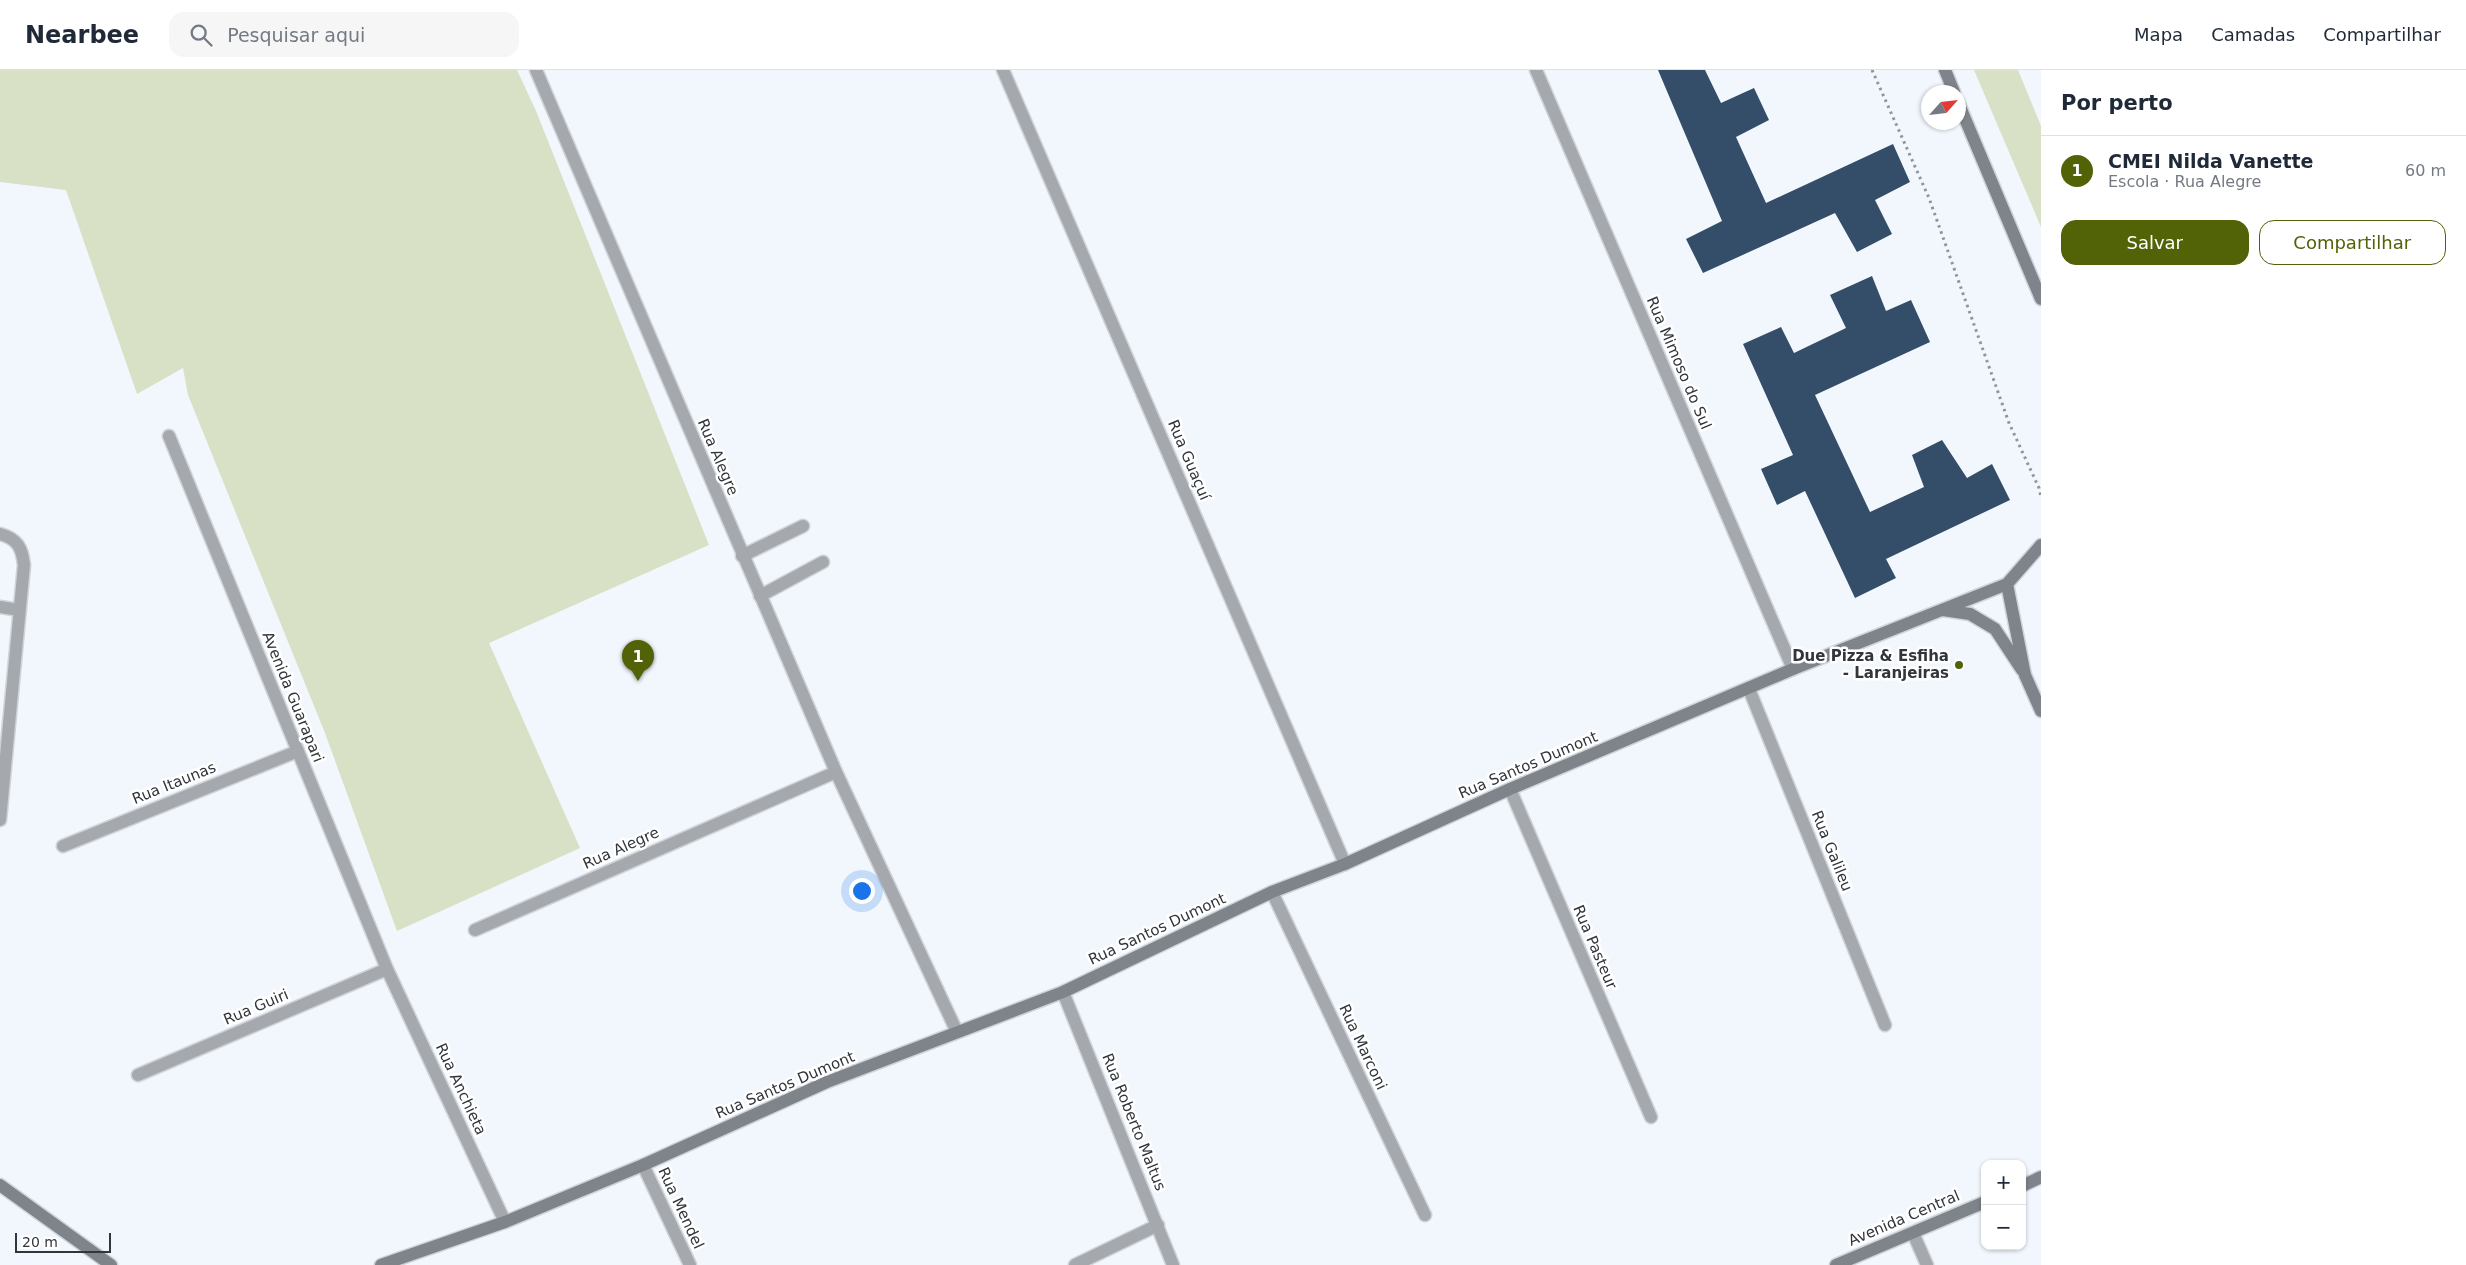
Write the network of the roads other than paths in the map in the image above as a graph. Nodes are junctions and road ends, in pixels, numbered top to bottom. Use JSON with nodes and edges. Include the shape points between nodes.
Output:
{"nodes":[{"id":1,"x":536,"y":70,"type":"edge"},
{"id":2,"x":1003,"y":70,"type":"edge"},
{"id":3,"x":1536,"y":70,"type":"edge"},
{"id":4,"x":1945,"y":70,"type":"edge"},
{"id":5,"x":1951,"y":85,"type":"edge"},
{"id":6,"x":1966,"y":121,"type":"edge"},
{"id":7,"x":2041,"y":299,"type":"edge"},
{"id":8,"x":169,"y":436,"type":"dead end"},
{"id":9,"x":803,"y":526,"type":"dead end"},
{"id":10,"x":0,"y":534,"type":"edge"},
{"id":11,"x":2041,"y":545,"type":"edge"},
{"id":12,"x":742,"y":556,"type":"junction"},
{"id":13,"x":823,"y":562,"type":"dead end"},
{"id":14,"x":2007,"y":584,"type":"junction"},
{"id":15,"x":760,"y":596,"type":"junction"},
{"id":16,"x":0,"y":607,"type":"edge"},
{"id":17,"x":19,"y":610,"type":"junction"},
{"id":18,"x":1943,"y":610,"type":"junction"},
{"id":19,"x":1793,"y":669,"type":"junction"},
{"id":20,"x":2025,"y":675,"type":"junction"},
{"id":21,"x":1749,"y":689,"type":"junction"},
{"id":22,"x":2041,"y":711,"type":"edge"},
{"id":23,"x":298,"y":751,"type":"junction"},
{"id":24,"x":836,"y":772,"type":"junction"},
{"id":25,"x":1510,"y":789,"type":"junction"},
{"id":26,"x":0,"y":820,"type":"edge"},
{"id":27,"x":62,"y":846,"type":"dead end"},
{"id":28,"x":1345,"y":864,"type":"junction"},
{"id":29,"x":1272,"y":892,"type":"junction"},
{"id":30,"x":475,"y":930,"type":"dead end"},
{"id":31,"x":387,"y":969,"type":"junction"},
{"id":32,"x":1063,"y":992,"type":"junction"},
{"id":33,"x":1885,"y":1025,"type":"dead end"},
{"id":34,"x":957,"y":1032,"type":"junction"},
{"id":35,"x":138,"y":1075,"type":"dead end"},
{"id":36,"x":1650,"y":1117,"type":"dead end"},
{"id":37,"x":643,"y":1165,"type":"junction"},
{"id":38,"x":2041,"y":1178,"type":"edge"},
{"id":39,"x":2026,"y":1184,"type":"edge"},
{"id":40,"x":0,"y":1185,"type":"edge"},
{"id":41,"x":1981,"y":1204,"type":"edge"},
{"id":42,"x":1425,"y":1215,"type":"dead end"},
{"id":43,"x":505,"y":1222,"type":"junction"},
{"id":44,"x":1158,"y":1225,"type":"junction"},
{"id":45,"x":1913,"y":1233,"type":"junction"},
{"id":46,"x":111,"y":1265,"type":"edge"},
{"id":47,"x":381,"y":1265,"type":"edge"},
{"id":48,"x":690,"y":1265,"type":"edge"},
{"id":49,"x":1075,"y":1265,"type":"edge"},
{"id":50,"x":1173,"y":1265,"type":"edge"},
{"id":51,"x":1836,"y":1265,"type":"edge"},
{"id":52,"x":1927,"y":1265,"type":"edge"}],
"edges":[{"from":1,"to":12,"type":"street","name":"Rua Alegre"},
{"from":2,"to":28,"type":"street","name":"Rua Guaçuí"},
{"from":3,"to":19,"type":"street","name":"Rua Mimoso do Sul"},
{"from":4,"to":5,"type":"street"},
{"from":6,"to":7,"type":"street"},
{"from":8,"to":23,"type":"street","name":"Avenida Guarapari"},
{"from":9,"to":12,"type":"street"},
{"from":10,"to":17,"type":"street","via":[[15,540],[22,548],[24,565]]},
{"from":11,"to":14,"type":"street","name":"Rua Santos Dumont"},
{"from":12,"to":15,"type":"street","name":"Rua Alegre"},
{"from":13,"to":15,"type":"street"},
{"from":14,"to":18,"type":"street","name":"Rua Santos Dumont"},
{"from":14,"to":20,"type":"street"},
{"from":15,"to":24,"type":"street","name":"Rua Alegre"},
{"from":16,"to":17,"type":"street"},
{"from":17,"to":26,"type":"street"},
{"from":18,"to":19,"type":"street","name":"Rua Santos Dumont"},
{"from":18,"to":20,"type":"street","name":"Rua Santos Dumont","via":[[1970,614],[1995,629]]},
{"from":19,"to":21,"type":"street","name":"Rua Santos Dumont"},
{"from":20,"to":22,"type":"street"},
{"from":21,"to":25,"type":"street","name":"Rua Santos Dumont"},
{"from":21,"to":33,"type":"street","name":"Rua Galileu"},
{"from":23,"to":27,"type":"street","name":"Rua Itaunas"},
{"from":23,"to":31,"type":"street","name":"Avenida Guarapari"},
{"from":24,"to":30,"type":"street","name":"Rua Alegre"},
{"from":24,"to":34,"type":"street","name":"Rua Alegre"},
{"from":25,"to":28,"type":"street","name":"Rua Santos Dumont"},
{"from":25,"to":36,"type":"street","name":"Rua Pasteur"},
{"from":28,"to":29,"type":"street","name":"Rua Santos Dumont"},
{"from":29,"to":32,"type":"street","name":"Rua Santos Dumont"},
{"from":29,"to":42,"type":"street","name":"Rua Marconi"},
{"from":31,"to":35,"type":"street","name":"Rua Guiri"},
{"from":31,"to":43,"type":"street","name":"Rua Anchieta"},
{"from":32,"to":34,"type":"street","name":"Rua Santos Dumont"},
{"from":32,"to":44,"type":"street","name":"Rua Roberto Maltus"},
{"from":34,"to":37,"type":"street","name":"Rua Santos Dumont","via":[[827,1082]]},
{"from":37,"to":43,"type":"street","name":"Rua Santos Dumont"},
{"from":37,"to":48,"type":"street","name":"Rua Mendel"},
{"from":38,"to":39,"type":"street"},
{"from":40,"to":46,"type":"street"},
{"from":41,"to":45,"type":"street","name":"Avenida Central"},
{"from":43,"to":47,"type":"street","name":"Rua Santos Dumont"},
{"from":44,"to":49,"type":"street"},
{"from":44,"to":50,"type":"street","name":"Rua Roberto Maltus"},
{"from":45,"to":51,"type":"street","name":"Avenida Central"},
{"from":45,"to":52,"type":"street"}]}
